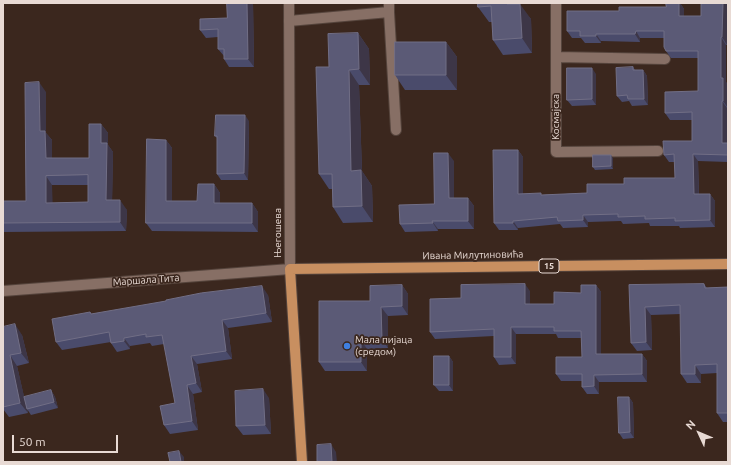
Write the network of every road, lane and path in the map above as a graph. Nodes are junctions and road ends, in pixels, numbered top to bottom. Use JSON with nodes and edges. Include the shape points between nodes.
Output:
{"nodes":[{"id":1,"x":288,"y":3,"type":"edge"},
{"id":2,"x":556,"y":3,"type":"edge"},
{"id":3,"x":389,"y":8,"type":"edge"},
{"id":4,"x":289,"y":21,"type":"junction"},
{"id":5,"x":556,"y":57,"type":"junction"},
{"id":6,"x":665,"y":59,"type":"edge"},
{"id":7,"x":396,"y":130,"type":"dead end"},
{"id":8,"x":658,"y":151,"type":"dead end"},
{"id":9,"x":728,"y":264,"type":"edge"},
{"id":10,"x":290,"y":269,"type":"junction"},
{"id":11,"x":3,"y":291,"type":"edge"},
{"id":12,"x":302,"y":462,"type":"edge"}],
"edges":[{"from":1,"to":4,"type":"street","name":"Његошева"},
{"from":2,"to":5,"type":"street","name":"Космајска"},
{"from":3,"to":4,"type":"street"},
{"from":3,"to":7,"type":"street"},
{"from":4,"to":10,"type":"street","name":"Његошева"},
{"from":5,"to":6,"type":"street"},
{"from":5,"to":8,"type":"street","name":"Космајска","via":[[556,152]]},
{"from":9,"to":10,"type":"main road","name":"Ивана Милутиновића","number":"15"},
{"from":10,"to":11,"type":"street","name":"Маршала Тита"},
{"from":10,"to":12,"type":"main road","name":"Његошева"}]}
